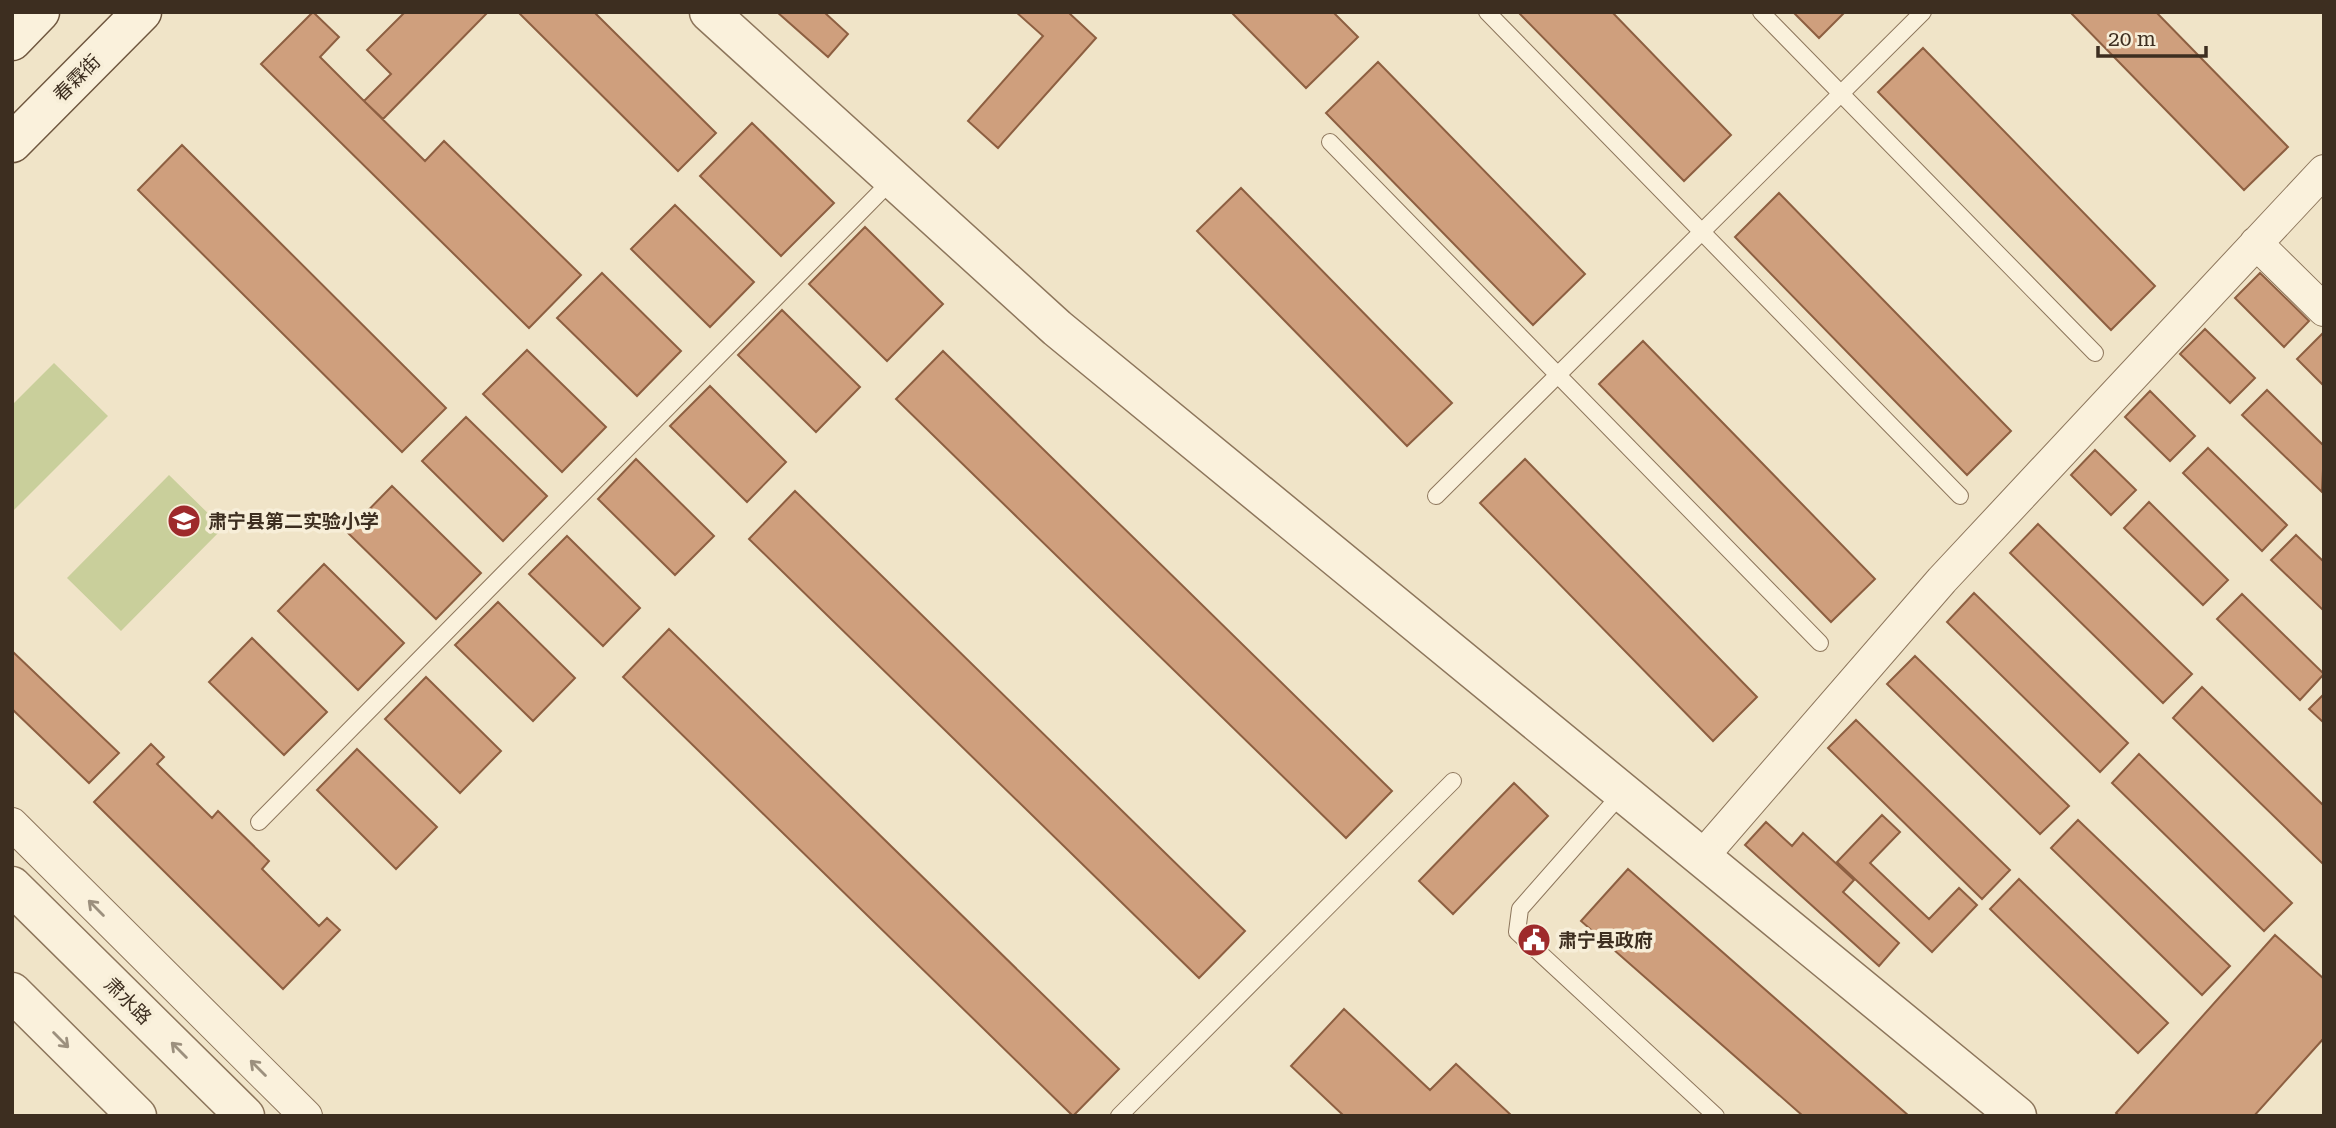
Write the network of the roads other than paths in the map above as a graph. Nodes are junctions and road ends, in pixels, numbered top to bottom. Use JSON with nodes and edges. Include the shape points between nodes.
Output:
{"nodes":[{"id":1,"x":40,"y":12,"type":"edge"},
{"id":2,"x":142,"y":12,"type":"edge"},
{"id":3,"x":709,"y":12,"type":"edge"},
{"id":4,"x":1487,"y":12,"type":"edge"},
{"id":5,"x":1761,"y":12,"type":"edge"},
{"id":6,"x":1923,"y":12,"type":"edge"},
{"id":7,"x":12,"y":41,"type":"edge"},
{"id":8,"x":1840,"y":94,"type":"junction"},
{"id":9,"x":1330,"y":142,"type":"dead end"},
{"id":10,"x":12,"y":143,"type":"edge"},
{"id":11,"x":2324,"y":171,"type":"edge"},
{"id":12,"x":893,"y":179,"type":"junction"},
{"id":13,"x":1702,"y":231,"type":"junction"},
{"id":14,"x":2256,"y":243,"type":"junction"},
{"id":15,"x":2324,"y":310,"type":"edge"},
{"id":16,"x":2095,"y":354,"type":"dead end"},
{"id":17,"x":1557,"y":375,"type":"junction"},
{"id":18,"x":1436,"y":496,"type":"dead end"},
{"id":19,"x":1960,"y":496,"type":"dead end"},
{"id":20,"x":1820,"y":643,"type":"dead end"},
{"id":21,"x":1453,"y":781,"type":"dead end"},
{"id":22,"x":1622,"y":793,"type":"junction"},
{"id":23,"x":259,"y":822,"type":"dead end"},
{"id":24,"x":12,"y":824,"type":"edge"},
{"id":25,"x":1700,"y":858,"type":"junction"},
{"id":26,"x":12,"y":886,"type":"edge"},
{"id":27,"x":12,"y":992,"type":"edge"},
{"id":28,"x":137,"y":1116,"type":"edge"},
{"id":29,"x":245,"y":1116,"type":"edge"},
{"id":30,"x":306,"y":1116,"type":"edge"},
{"id":31,"x":1119,"y":1116,"type":"edge"},
{"id":32,"x":1717,"y":1116,"type":"edge"},
{"id":33,"x":2017,"y":1116,"type":"edge"}],
"edges":[{"from":1,"to":7,"type":"street"},
{"from":2,"to":10,"type":"street","name":"春霖街"},
{"from":3,"to":12,"type":"street"},
{"from":4,"to":13,"type":"lane"},
{"from":5,"to":8,"type":"lane"},
{"from":6,"to":8,"type":"lane"},
{"from":8,"to":13,"type":"lane"},
{"from":8,"to":16,"type":"lane"},
{"from":9,"to":17,"type":"lane"},
{"from":11,"to":14,"type":"street"},
{"from":12,"to":22,"type":"street","via":[[1057,328]]},
{"from":12,"to":23,"type":"lane"},
{"from":13,"to":17,"type":"lane"},
{"from":13,"to":19,"type":"lane"},
{"from":14,"to":15,"type":"street"},
{"from":14,"to":25,"type":"street","via":[[1942,580]]},
{"from":17,"to":18,"type":"lane"},
{"from":17,"to":20,"type":"lane"},
{"from":21,"to":31,"type":"lane"},
{"from":22,"to":25,"type":"street"},
{"from":22,"to":32,"type":"lane","via":[[1520,909],[1517,932]]},
{"from":30,"to":24,"type":"street","one_way":true},
{"from":25,"to":33,"type":"street"},
{"from":29,"to":26,"type":"street","name":"肃水路","one_way":true},
{"from":27,"to":28,"type":"street","one_way":true}]}
